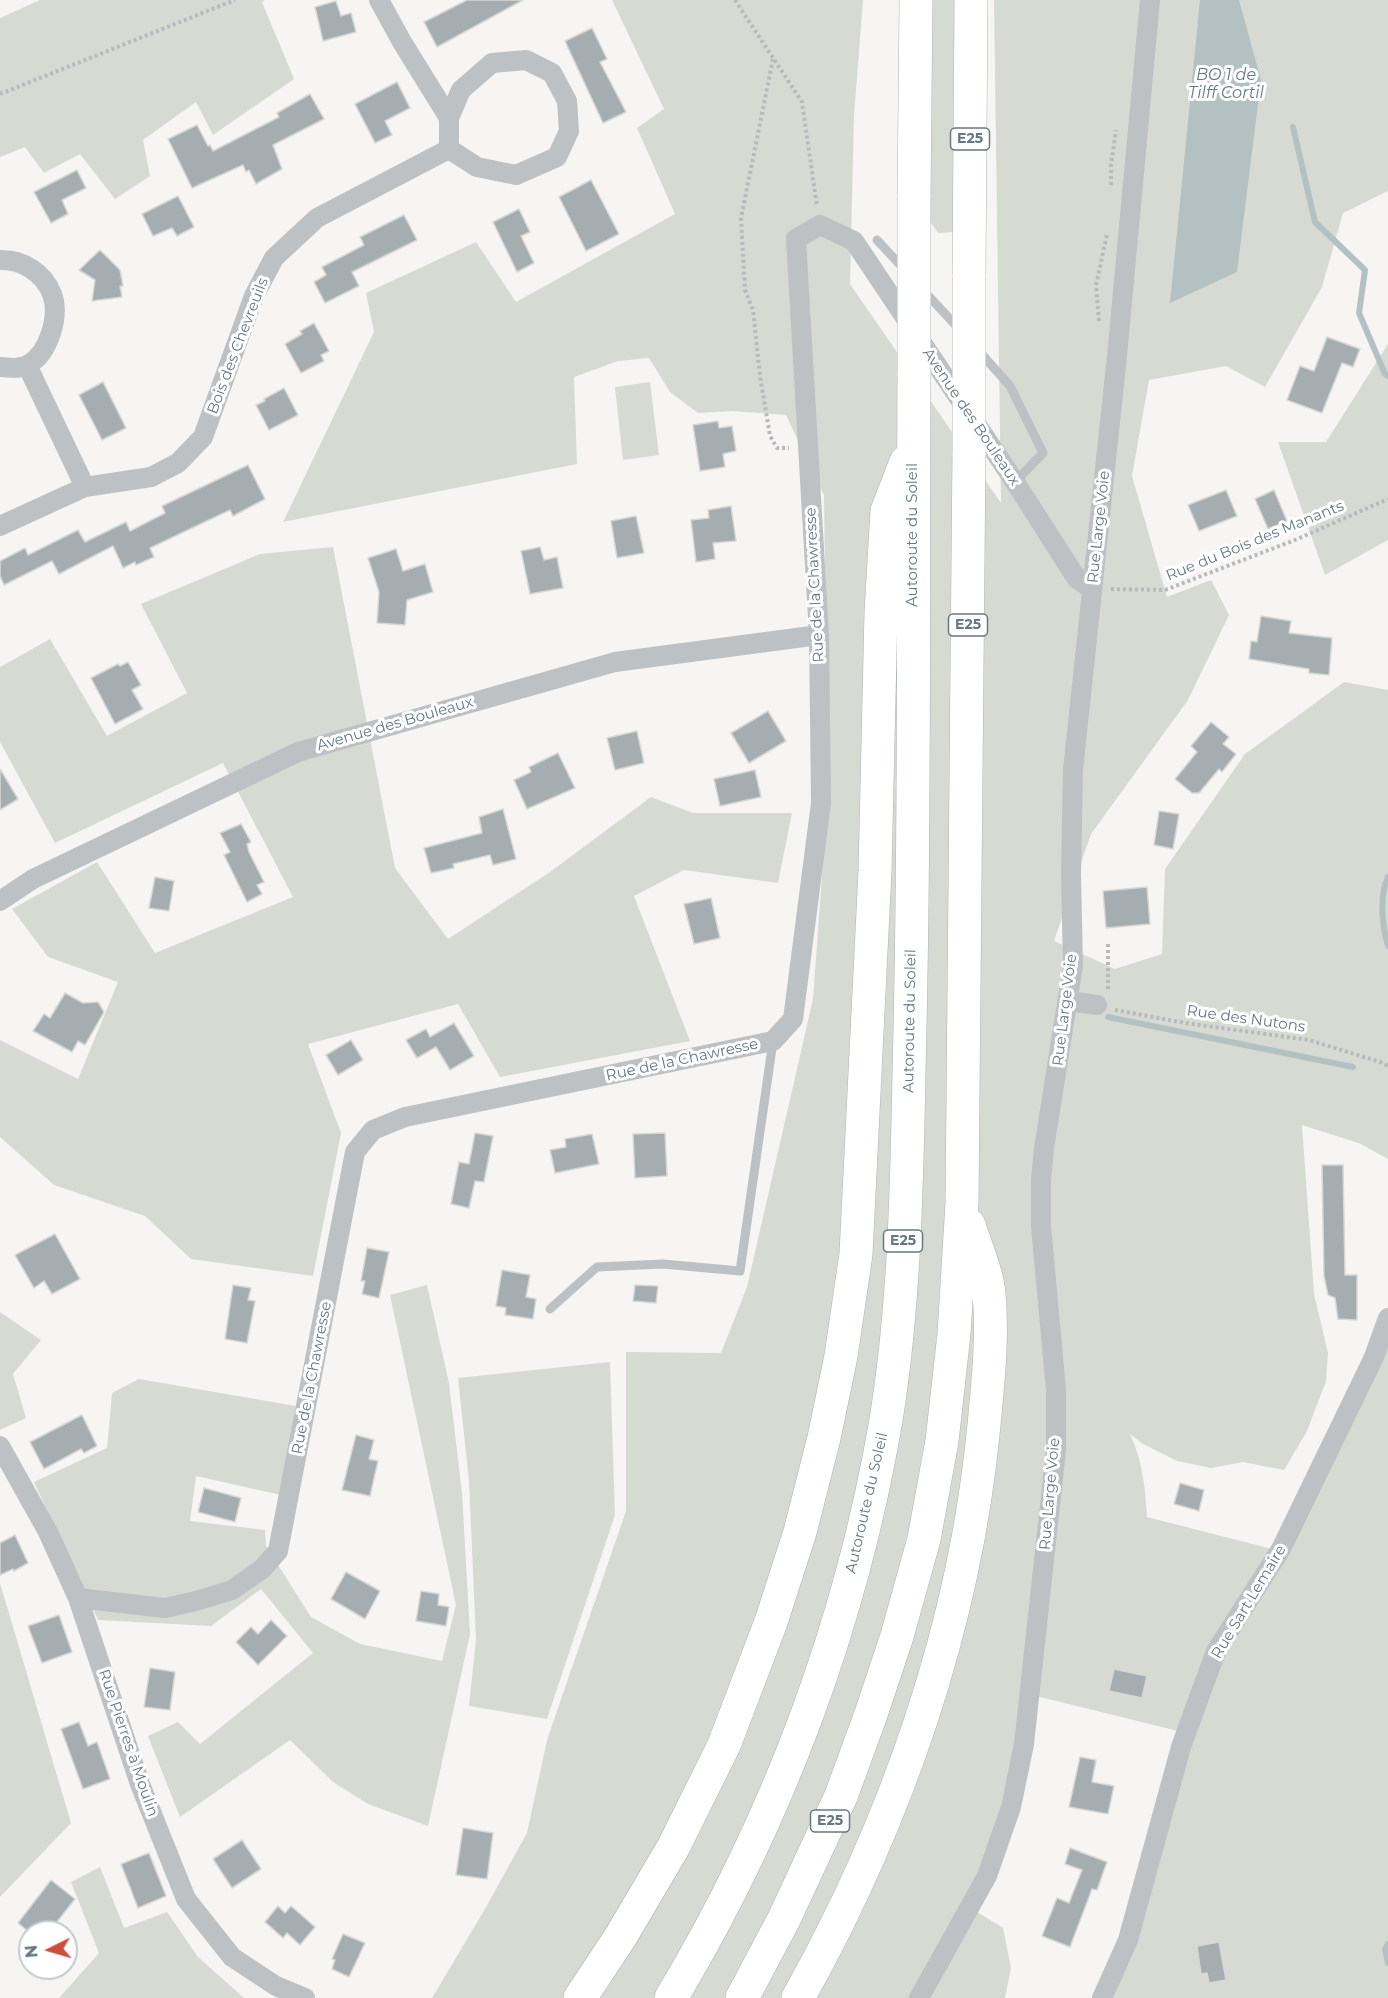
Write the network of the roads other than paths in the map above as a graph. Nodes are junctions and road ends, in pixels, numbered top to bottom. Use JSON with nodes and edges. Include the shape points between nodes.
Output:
{"nodes":[{"id":1,"x":379,"y":0,"type":"edge"},
{"id":2,"x":916,"y":0,"type":"edge"},
{"id":3,"x":971,"y":0,"type":"edge"},
{"id":4,"x":1150,"y":0,"type":"edge"},
{"id":5,"x":449,"y":118,"type":"junction"},
{"id":6,"x":449,"y":148,"type":"junction"},
{"id":7,"x":820,"y":225,"type":"joint"},
{"id":8,"x":877,"y":240,"type":"dead end"},
{"id":9,"x":0,"y":260,"type":"edge"},
{"id":10,"x":27,"y":365,"type":"junction"},
{"id":11,"x":0,"y":368,"type":"edge"},
{"id":12,"x":913,"y":441,"type":"junction"},
{"id":13,"x":1015,"y":482,"type":"junction"},
{"id":14,"x":85,"y":487,"type":"junction"},
{"id":15,"x":0,"y":526,"type":"edge"},
{"id":16,"x":1092,"y":588,"type":"junction"},
{"id":17,"x":819,"y":635,"type":"junction"},
{"id":18,"x":0,"y":901,"type":"edge"},
{"id":19,"x":1069,"y":1001,"type":"junction"},
{"id":20,"x":1102,"y":1006,"type":"road end"},
{"id":21,"x":773,"y":1041,"type":"junction"},
{"id":22,"x":962,"y":1203,"type":"junction"},
{"id":23,"x":550,"y":1309,"type":"dead end"},
{"id":24,"x":1388,"y":1318,"type":"edge"},
{"id":25,"x":0,"y":1446,"type":"edge"},
{"id":26,"x":78,"y":1598,"type":"junction"},
{"id":27,"x":305,"y":1998,"type":"edge"},
{"id":28,"x":580,"y":1998,"type":"edge"},
{"id":29,"x":671,"y":1998,"type":"edge"},
{"id":30,"x":742,"y":1998,"type":"edge"},
{"id":31,"x":798,"y":1998,"type":"edge"},
{"id":32,"x":919,"y":1998,"type":"edge"},
{"id":33,"x":1102,"y":1998,"type":"edge"}],
"edges":[{"from":1,"to":5,"type":"street"},
{"from":2,"to":12,"type":"highway","name":"Autoroute du Soleil","number":"E25","bridge":true},
{"from":3,"to":22,"type":"highway","number":"E25","bridge":true},
{"from":4,"to":16,"type":"street","name":"Rue Large Voie","via":[[1118,356]]},
{"from":5,"to":6,"type":"street"},
{"from":5,"to":6,"type":"street","via":[[461,90],[492,63],[526,60],[552,73],[567,101],[569,131],[557,157],[516,175],[477,167]]},
{"from":6,"to":14,"type":"street","name":"Bois des Chevreuils","via":[[316,218],[274,258],[254,296],[203,437],[178,463],[151,477]]},
{"from":7,"to":13,"type":"street","name":"Avenue des Bouleaux","via":[[854,241]]},
{"from":7,"to":17,"type":"street","name":"Rue de la Chawresse","via":[[796,239]]},
{"from":8,"to":13,"type":"lane","via":[[1010,386],[1043,453]]},
{"from":9,"to":10,"type":"street","via":[[30,267],[52,295],[54,320],[48,343]]},
{"from":10,"to":11,"type":"street"},
{"from":10,"to":14,"type":"street"},
{"from":12,"to":28,"type":"highway","via":[[887,511],[875,882],[856,1254],[824,1438],[800,1533],[724,1745],[674,1846]]},
{"from":12,"to":29,"type":"highway","name":"Autoroute du Soleil","number":"E25","via":[[912,945],[907,1178],[900,1304],[886,1419],[862,1538],[800,1738],[761,1830],[707,1939]]},
{"from":13,"to":16,"type":"street","name":"Avenue des Bouleaux","via":[[1077,579]]},
{"from":14,"to":15,"type":"street","name":"Bois des Chevreuils"},
{"from":16,"to":19,"type":"street","name":"Rue Large Voie","via":[[1073,770],[1073,966]]},
{"from":17,"to":18,"type":"street","name":"Avenue des Bouleaux","via":[[615,662],[298,752],[33,879]]},
{"from":17,"to":21,"type":"street","name":"Rue de la Chawresse","via":[[821,803],[793,1018]]},
{"from":19,"to":20,"type":"street"},
{"from":19,"to":32,"type":"street","name":"Rue Large Voie","via":[[1041,1180],[1041,1226],[1056,1390],[1056,1450],[1024,1744],[1011,1807],[987,1876]]},
{"from":21,"to":23,"type":"lane","via":[[740,1271],[663,1264],[597,1267]]},
{"from":21,"to":26,"type":"street","name":"Rue de la Chawresse","via":[[405,1117],[373,1130],[355,1152],[278,1551],[262,1569],[232,1590],[196,1601],[165,1608]]},
{"from":22,"to":30,"type":"highway","number":"E25","via":[[942,1441],[924,1539],[897,1636],[842,1796]]},
{"from":22,"to":31,"type":"highway","via":[[989,1293],[989,1368],[974,1511],[955,1608],[888,1812]]},
{"from":24,"to":33,"type":"street","name":"Rue Sart Lemaire","via":[[1374,1357],[1281,1549],[1216,1651],[1181,1747],[1128,1940]]},
{"from":25,"to":26,"type":"street","name":"Rue Pierres à Moulin"},
{"from":26,"to":27,"type":"street","name":"Rue Pierres à Moulin","via":[[140,1784],[186,1899],[232,1957],[276,1986]]}]}
